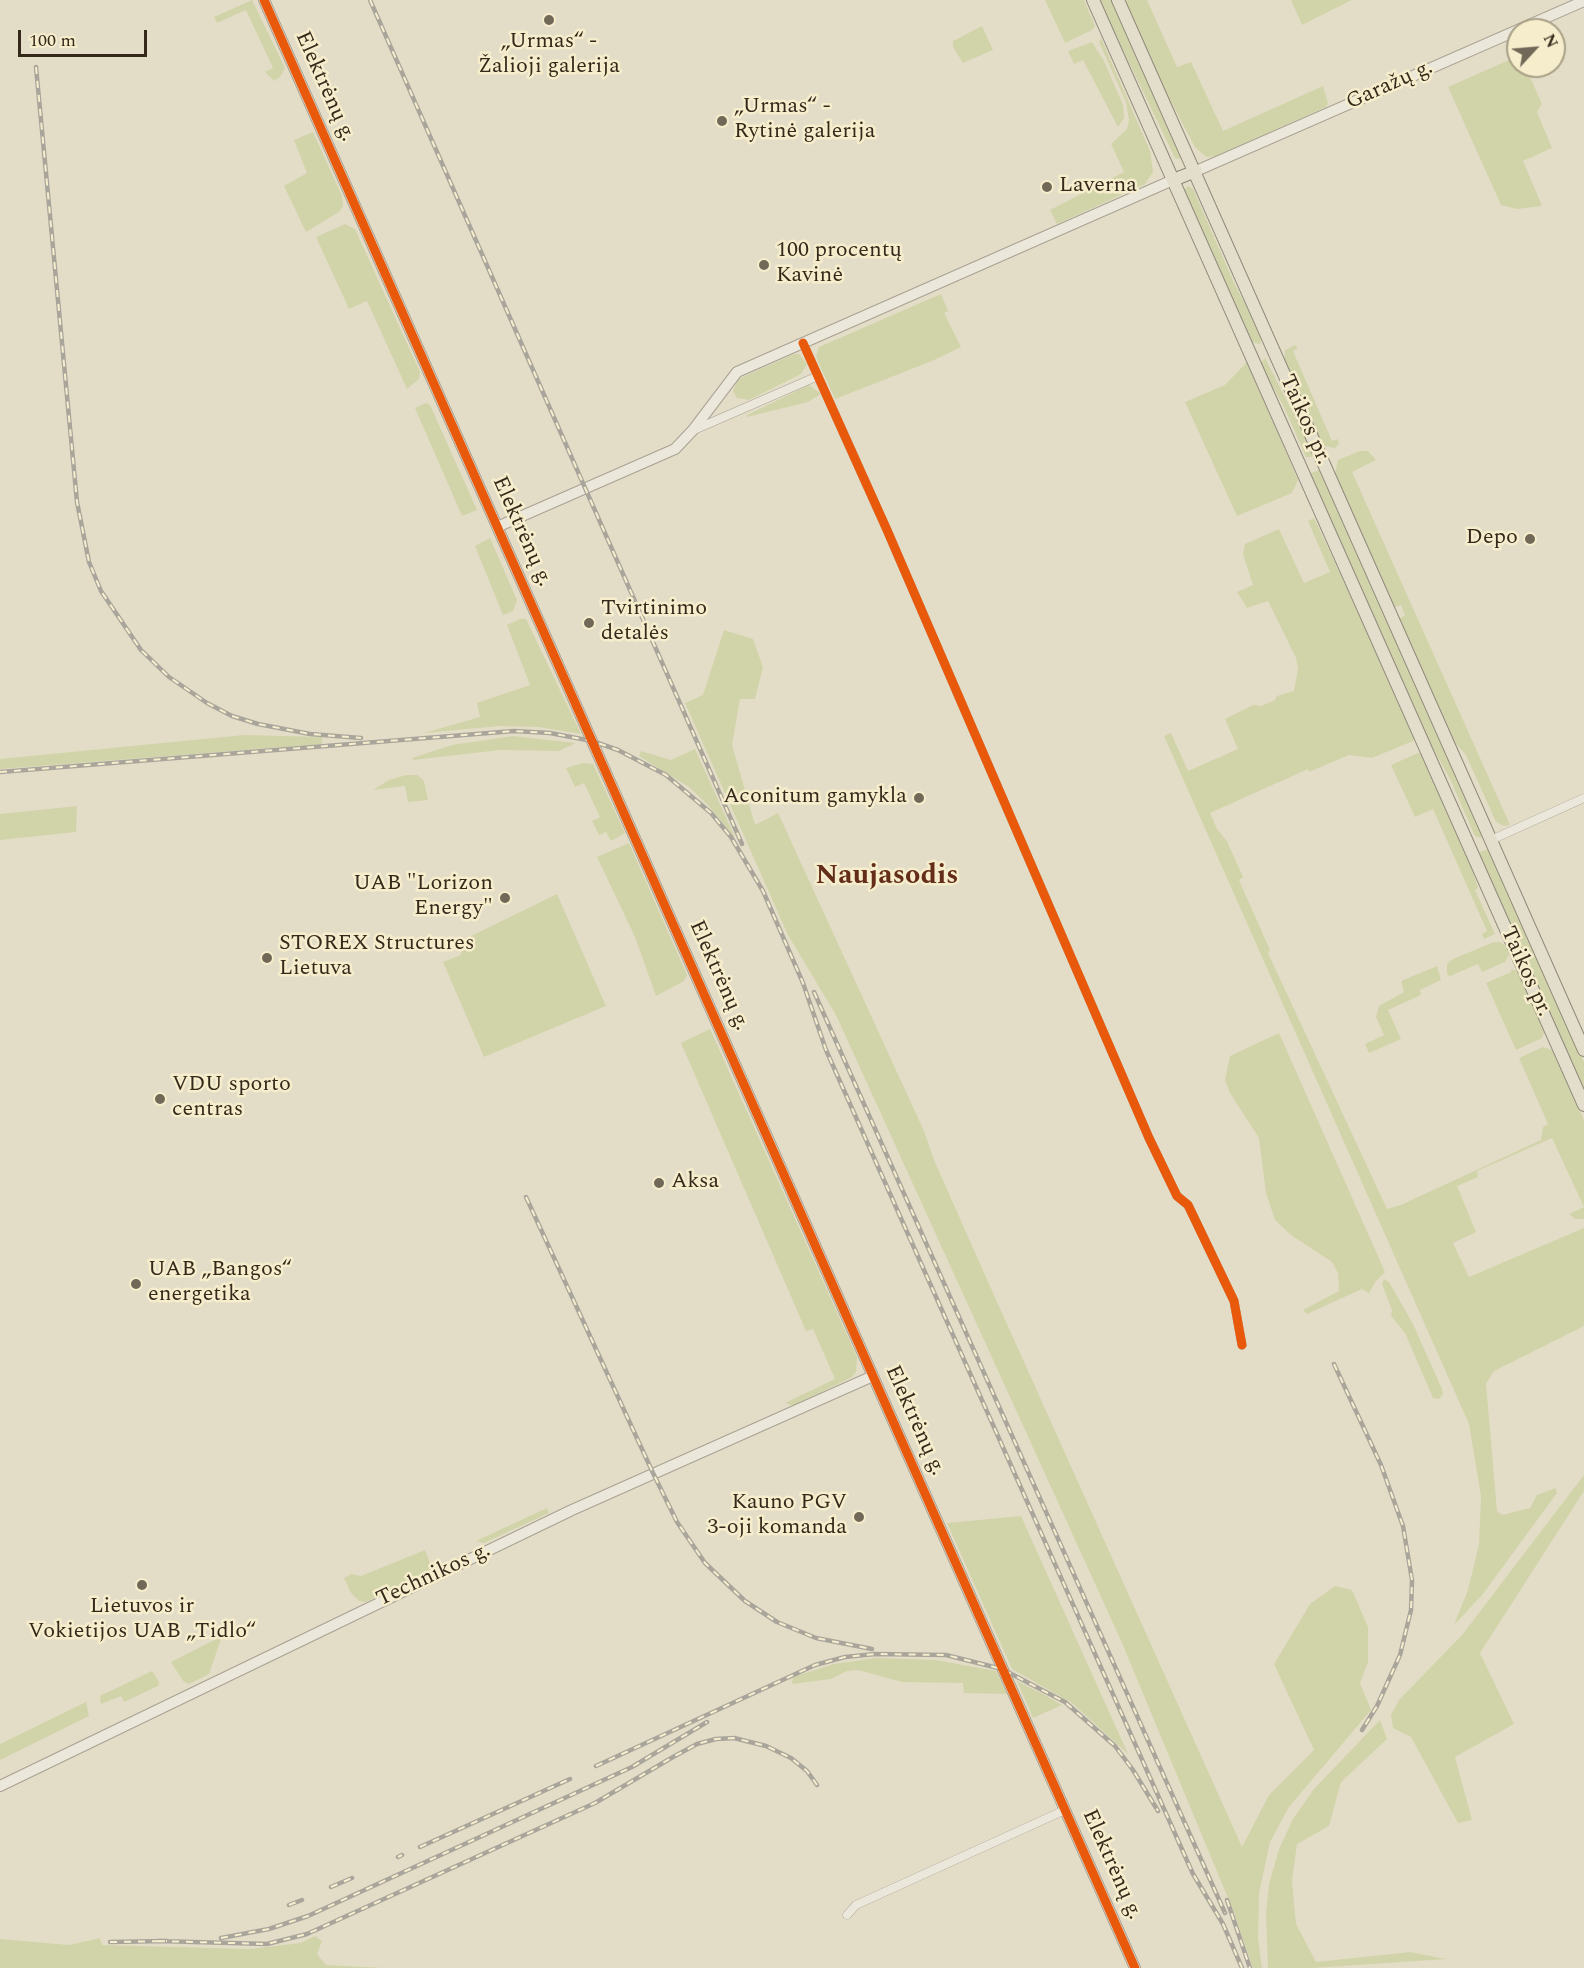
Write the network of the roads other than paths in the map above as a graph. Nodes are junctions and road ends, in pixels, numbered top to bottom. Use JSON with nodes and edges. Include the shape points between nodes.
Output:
{"nodes":[{"id":1,"x":264,"y":0,"type":"edge"},
{"id":2,"x":1093,"y":0,"type":"edge"},
{"id":3,"x":1118,"y":0,"type":"edge"},
{"id":4,"x":1584,"y":1,"type":"edge"},
{"id":5,"x":1196,"y":171,"type":"junction"},
{"id":6,"x":1173,"y":180,"type":"junction"},
{"id":7,"x":803,"y":343,"type":"junction"},
{"id":8,"x":1274,"y":351,"type":"junction"},
{"id":9,"x":1252,"y":357,"type":"junction"},
{"id":10,"x":818,"y":376,"type":"junction"},
{"id":11,"x":693,"y":430,"type":"junction"},
{"id":12,"x":1322,"y":459,"type":"junction"},
{"id":13,"x":1301,"y":468,"type":"junction"},
{"id":14,"x":497,"y":527,"type":"junction"},
{"id":15,"x":1584,"y":798,"type":"edge"},
{"id":16,"x":1466,"y":839,"type":"junction"},
{"id":17,"x":1491,"y":840,"type":"junction"},
{"id":18,"x":1584,"y":1050,"type":"edge"},
{"id":19,"x":1584,"y":1105,"type":"edge"},
{"id":20,"x":1242,"y":1345,"type":"dead end"},
{"id":21,"x":873,"y":1376,"type":"junction"},
{"id":22,"x":0,"y":1786,"type":"edge"},
{"id":23,"x":1065,"y":1810,"type":"junction"},
{"id":24,"x":847,"y":1915,"type":"dead end"},
{"id":25,"x":1135,"y":1968,"type":"edge"}],
"edges":[{"from":1,"to":14,"type":"street","name":"Elektrėnų g."},
{"from":2,"to":6,"type":"main road","name":"Taikos pr."},
{"from":3,"to":5,"type":"main road","name":"Taikos pr."},
{"from":4,"to":5,"type":"street","name":"Garažų g."},
{"from":5,"to":6,"type":"main road"},
{"from":5,"to":8,"type":"main road","name":"Taikos pr."},
{"from":6,"to":7,"type":"street"},
{"from":6,"to":9,"type":"main road","name":"Taikos pr."},
{"from":7,"to":10,"type":"street"},
{"from":7,"to":11,"type":"street","via":[[737,372]]},
{"from":8,"to":9,"type":"main road"},
{"from":8,"to":12,"type":"main road","name":"Taikos pr."},
{"from":9,"to":13,"type":"main road","name":"Taikos pr."},
{"from":10,"to":11,"type":"street"},
{"from":10,"to":20,"type":"street","via":[[1149,1138],[1177,1196],[1188,1205],[1234,1300]]},
{"from":11,"to":14,"type":"street","via":[[669,451]]},
{"from":12,"to":13,"type":"main road"},
{"from":12,"to":17,"type":"main road","name":"Taikos pr."},
{"from":13,"to":16,"type":"main road","name":"Taikos pr."},
{"from":14,"to":21,"type":"street","name":"Elektrėnų g."},
{"from":15,"to":17,"type":"street"},
{"from":16,"to":17,"type":"main road","via":[[1482,843]]},
{"from":16,"to":19,"type":"main road","name":"Taikos pr."},
{"from":17,"to":18,"type":"main road","name":"Taikos pr."},
{"from":21,"to":22,"type":"street","name":"Technikos g.","via":[[572,1510]]},
{"from":21,"to":23,"type":"street","name":"Elektrėnų g."},
{"from":23,"to":24,"type":"street","via":[[856,1905]]},
{"from":23,"to":25,"type":"street","name":"Elektrėnų g."}]}
